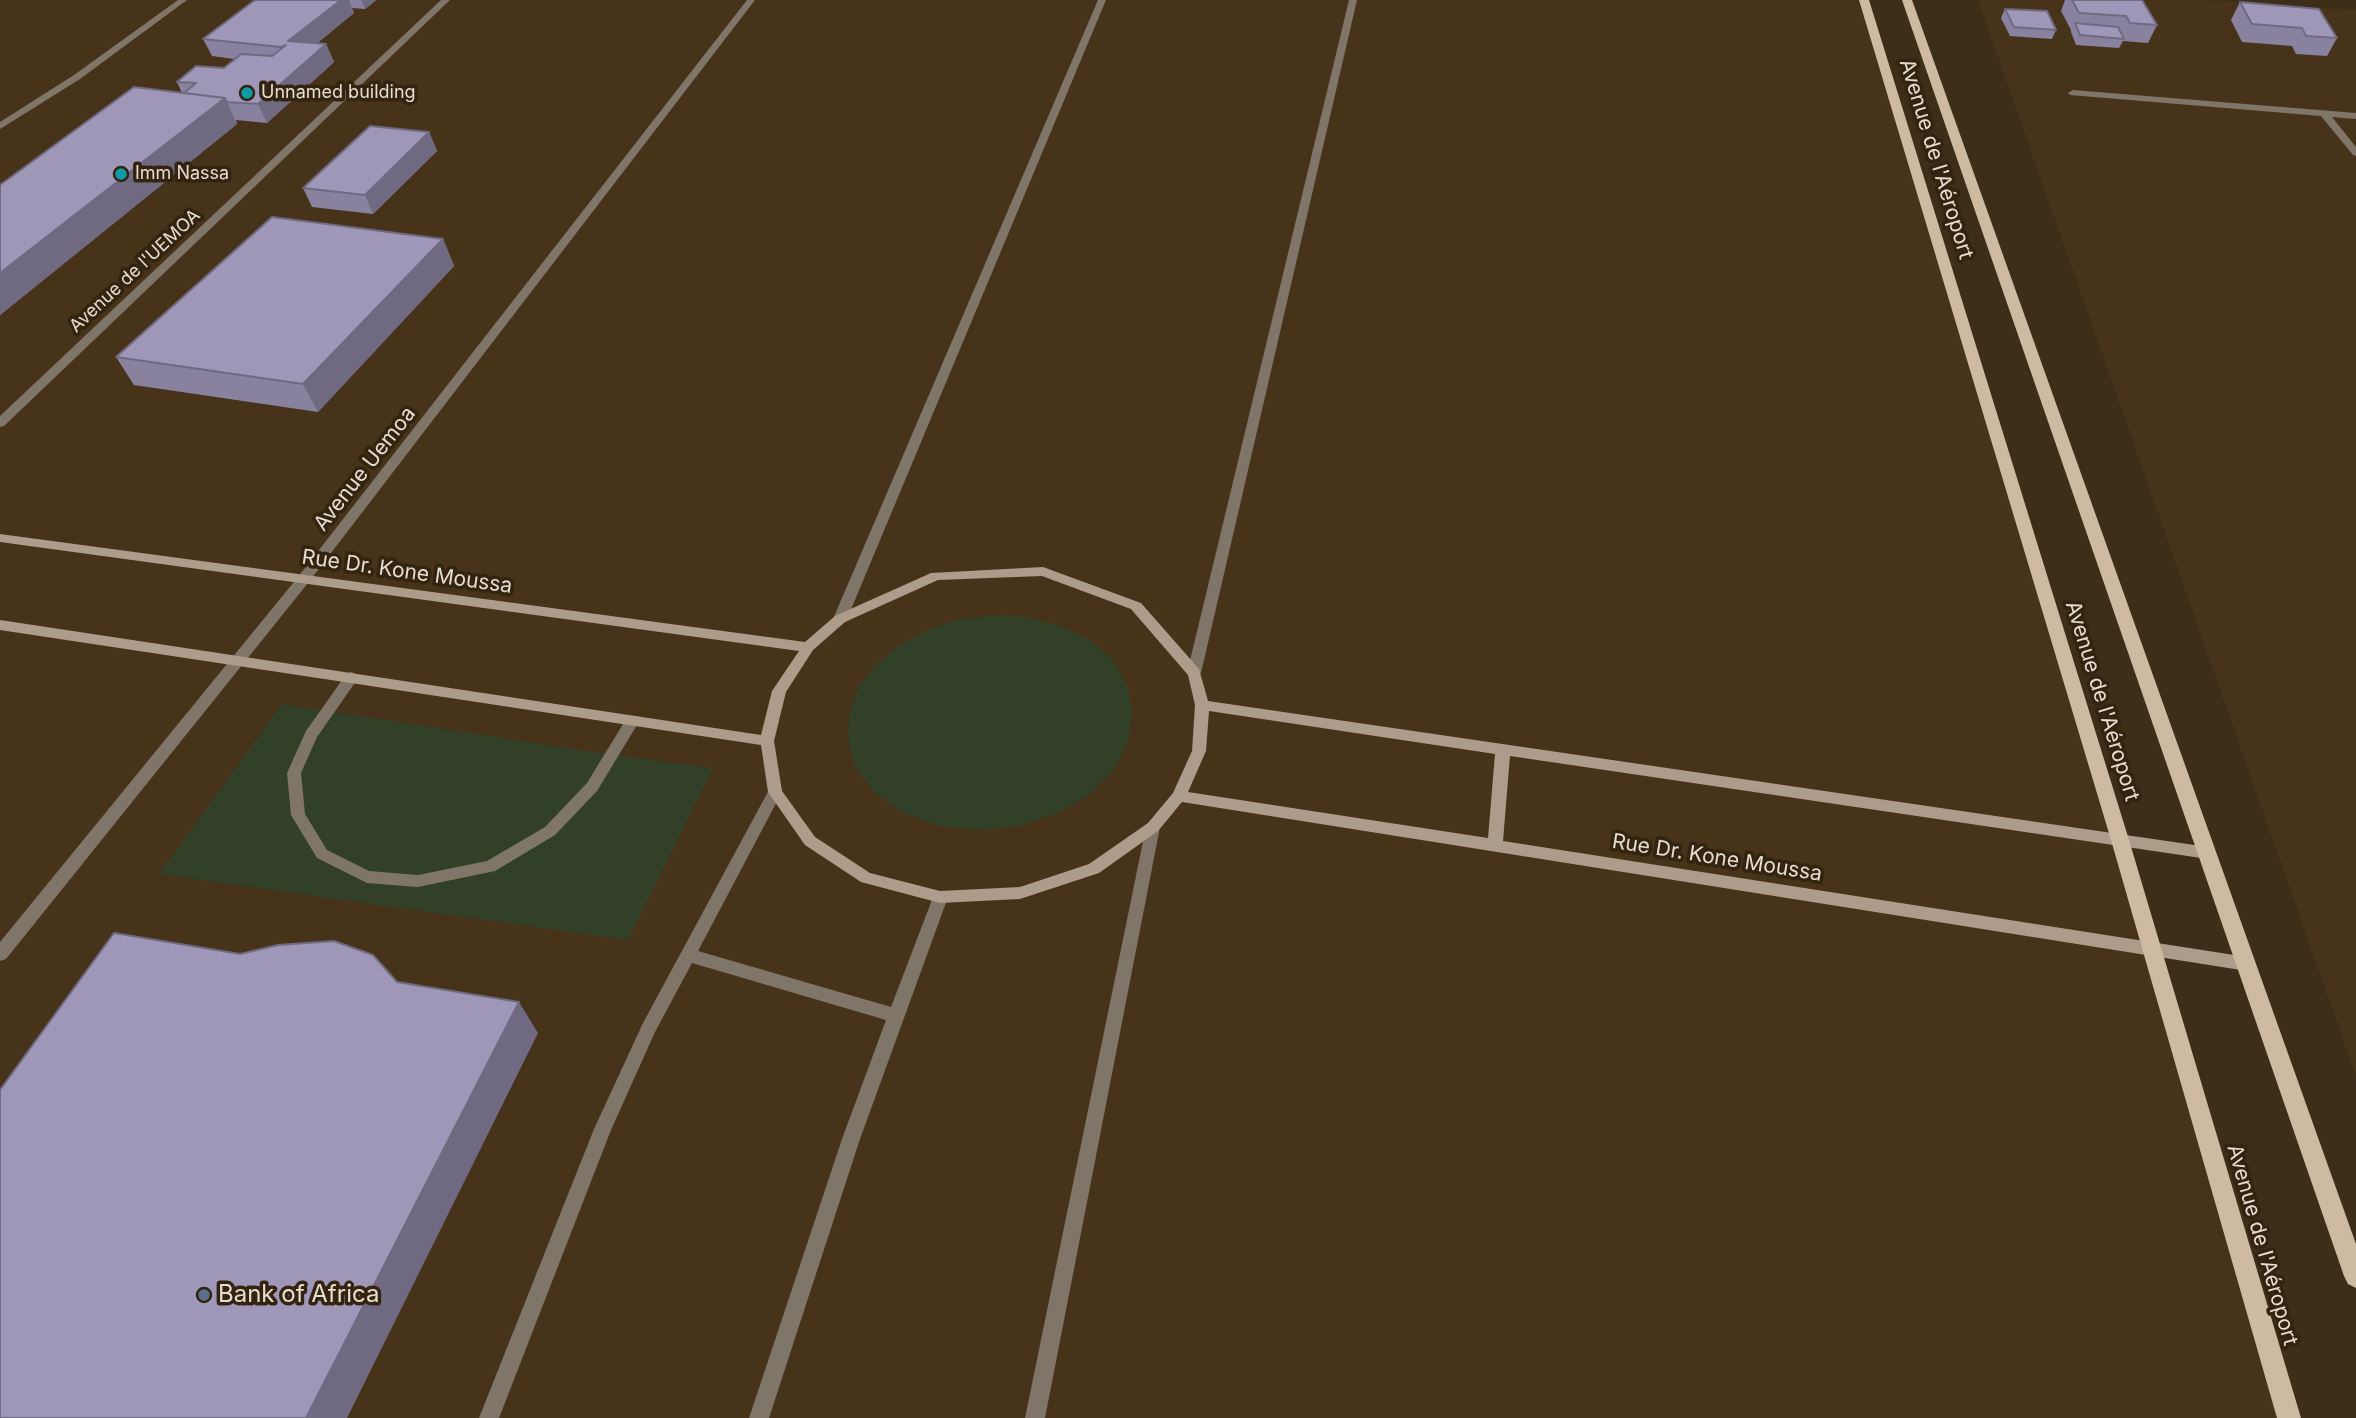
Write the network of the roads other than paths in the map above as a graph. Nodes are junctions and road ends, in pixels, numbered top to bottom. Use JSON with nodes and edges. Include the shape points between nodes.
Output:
{"nodes":[{"id":1,"x":183,"y":0,"type":"edge"},
{"id":2,"x":446,"y":0,"type":"edge"},
{"id":3,"x":751,"y":0,"type":"edge"},
{"id":4,"x":1102,"y":0,"type":"edge"},
{"id":5,"x":1353,"y":0,"type":"edge"},
{"id":6,"x":1864,"y":0,"type":"edge"},
{"id":7,"x":1907,"y":0,"type":"edge"},
{"id":8,"x":2073,"y":93,"type":"dead end"},
{"id":9,"x":2323,"y":112,"type":"junction"},
{"id":10,"x":2356,"y":116,"type":"edge"},
{"id":11,"x":0,"y":126,"type":"edge"},
{"id":12,"x":2356,"y":153,"type":"edge"},
{"id":13,"x":0,"y":423,"type":"edge"},
{"id":14,"x":0,"y":538,"type":"edge"},
{"id":15,"x":303,"y":580,"type":"junction"},
{"id":16,"x":840,"y":619,"type":"junction"},
{"id":17,"x":0,"y":625,"type":"edge"},
{"id":18,"x":808,"y":647,"type":"junction"},
{"id":19,"x":239,"y":660,"type":"junction"},
{"id":20,"x":1194,"y":673,"type":"junction"},
{"id":21,"x":352,"y":677,"type":"junction"},
{"id":22,"x":1202,"y":705,"type":"junction"},
{"id":23,"x":633,"y":720,"type":"junction"},
{"id":24,"x":767,"y":741,"type":"junction"},
{"id":25,"x":1503,"y":748,"type":"junction"},
{"id":26,"x":775,"y":792,"type":"junction"},
{"id":27,"x":1179,"y":796,"type":"junction"},
{"id":28,"x":1153,"y":827,"type":"junction"},
{"id":29,"x":2120,"y":840,"type":"junction"},
{"id":30,"x":1495,"y":844,"type":"junction"},
{"id":31,"x":2208,"y":853,"type":"junction"},
{"id":32,"x":940,"y":897,"type":"junction"},
{"id":33,"x":2152,"y":949,"type":"junction"},
{"id":34,"x":0,"y":954,"type":"edge"},
{"id":35,"x":687,"y":956,"type":"junction"},
{"id":36,"x":2248,"y":964,"type":"junction"},
{"id":37,"x":896,"y":1016,"type":"junction"},
{"id":38,"x":2356,"y":1276,"type":"edge"},
{"id":39,"x":489,"y":1418,"type":"edge"},
{"id":40,"x":759,"y":1418,"type":"edge"},
{"id":41,"x":1035,"y":1418,"type":"edge"},
{"id":42,"x":2289,"y":1418,"type":"edge"}],
"edges":[{"from":1,"to":11,"type":"street"},
{"from":2,"to":13,"type":"street","name":"Avenue de l'UEMOA"},
{"from":3,"to":15,"type":"street","name":"Avenue Uemoa"},
{"from":4,"to":16,"type":"street"},
{"from":5,"to":20,"type":"street"},
{"from":6,"to":29,"type":"main road","name":"Avenue de l'Aéroport"},
{"from":7,"to":31,"type":"main road","name":"Avenue de l'Aéroport"},
{"from":8,"to":9,"type":"street"},
{"from":9,"to":10,"type":"street"},
{"from":9,"to":12,"type":"street"},
{"from":14,"to":15,"type":"street","name":"Rue Dr. Kone Moussa"},
{"from":15,"to":18,"type":"street","name":"Rue Dr. Kone Moussa"},
{"from":15,"to":19,"type":"street","name":"Avenue Uemoa"},
{"from":16,"to":18,"type":"street"},
{"from":16,"to":20,"type":"street","via":[[936,576],[1043,571],[1136,606]]},
{"from":17,"to":19,"type":"street"},
{"from":18,"to":24,"type":"street","via":[[779,691]]},
{"from":19,"to":21,"type":"street"},
{"from":19,"to":34,"type":"street","name":"Avenue Uemoa"},
{"from":20,"to":22,"type":"street"},
{"from":21,"to":23,"type":"street"},
{"from":21,"to":23,"type":"street","via":[[311,735],[294,774],[298,815],[322,854],[367,877],[418,881],[490,867],[550,831],[592,787]]},
{"from":22,"to":25,"type":"street"},
{"from":22,"to":27,"type":"street","via":[[1199,751]]},
{"from":23,"to":24,"type":"street"},
{"from":24,"to":26,"type":"street"},
{"from":25,"to":29,"type":"street"},
{"from":25,"to":30,"type":"street"},
{"from":26,"to":32,"type":"street","via":[[810,841],[866,878]]},
{"from":26,"to":35,"type":"street"},
{"from":27,"to":28,"type":"street"},
{"from":27,"to":30,"type":"street","name":"Rue Dr. Kone Moussa"},
{"from":28,"to":32,"type":"street","via":[[1094,869],[1020,893]]},
{"from":28,"to":41,"type":"street"},
{"from":29,"to":31,"type":"street"},
{"from":29,"to":33,"type":"main road","name":"Avenue de l'Aéroport"},
{"from":30,"to":33,"type":"street","name":"Rue Dr. Kone Moussa"},
{"from":31,"to":36,"type":"main road","name":"Avenue de l'Aéroport"},
{"from":32,"to":37,"type":"street"},
{"from":33,"to":36,"type":"street","name":"Rue Dr. Kone Moussa"},
{"from":33,"to":42,"type":"main road","name":"Avenue de l'Aéroport"},
{"from":35,"to":37,"type":"street"},
{"from":35,"to":39,"type":"street","via":[[603,1129]]},
{"from":36,"to":38,"type":"main road","name":"Avenue de l'Aéroport"},
{"from":37,"to":40,"type":"street"}]}
